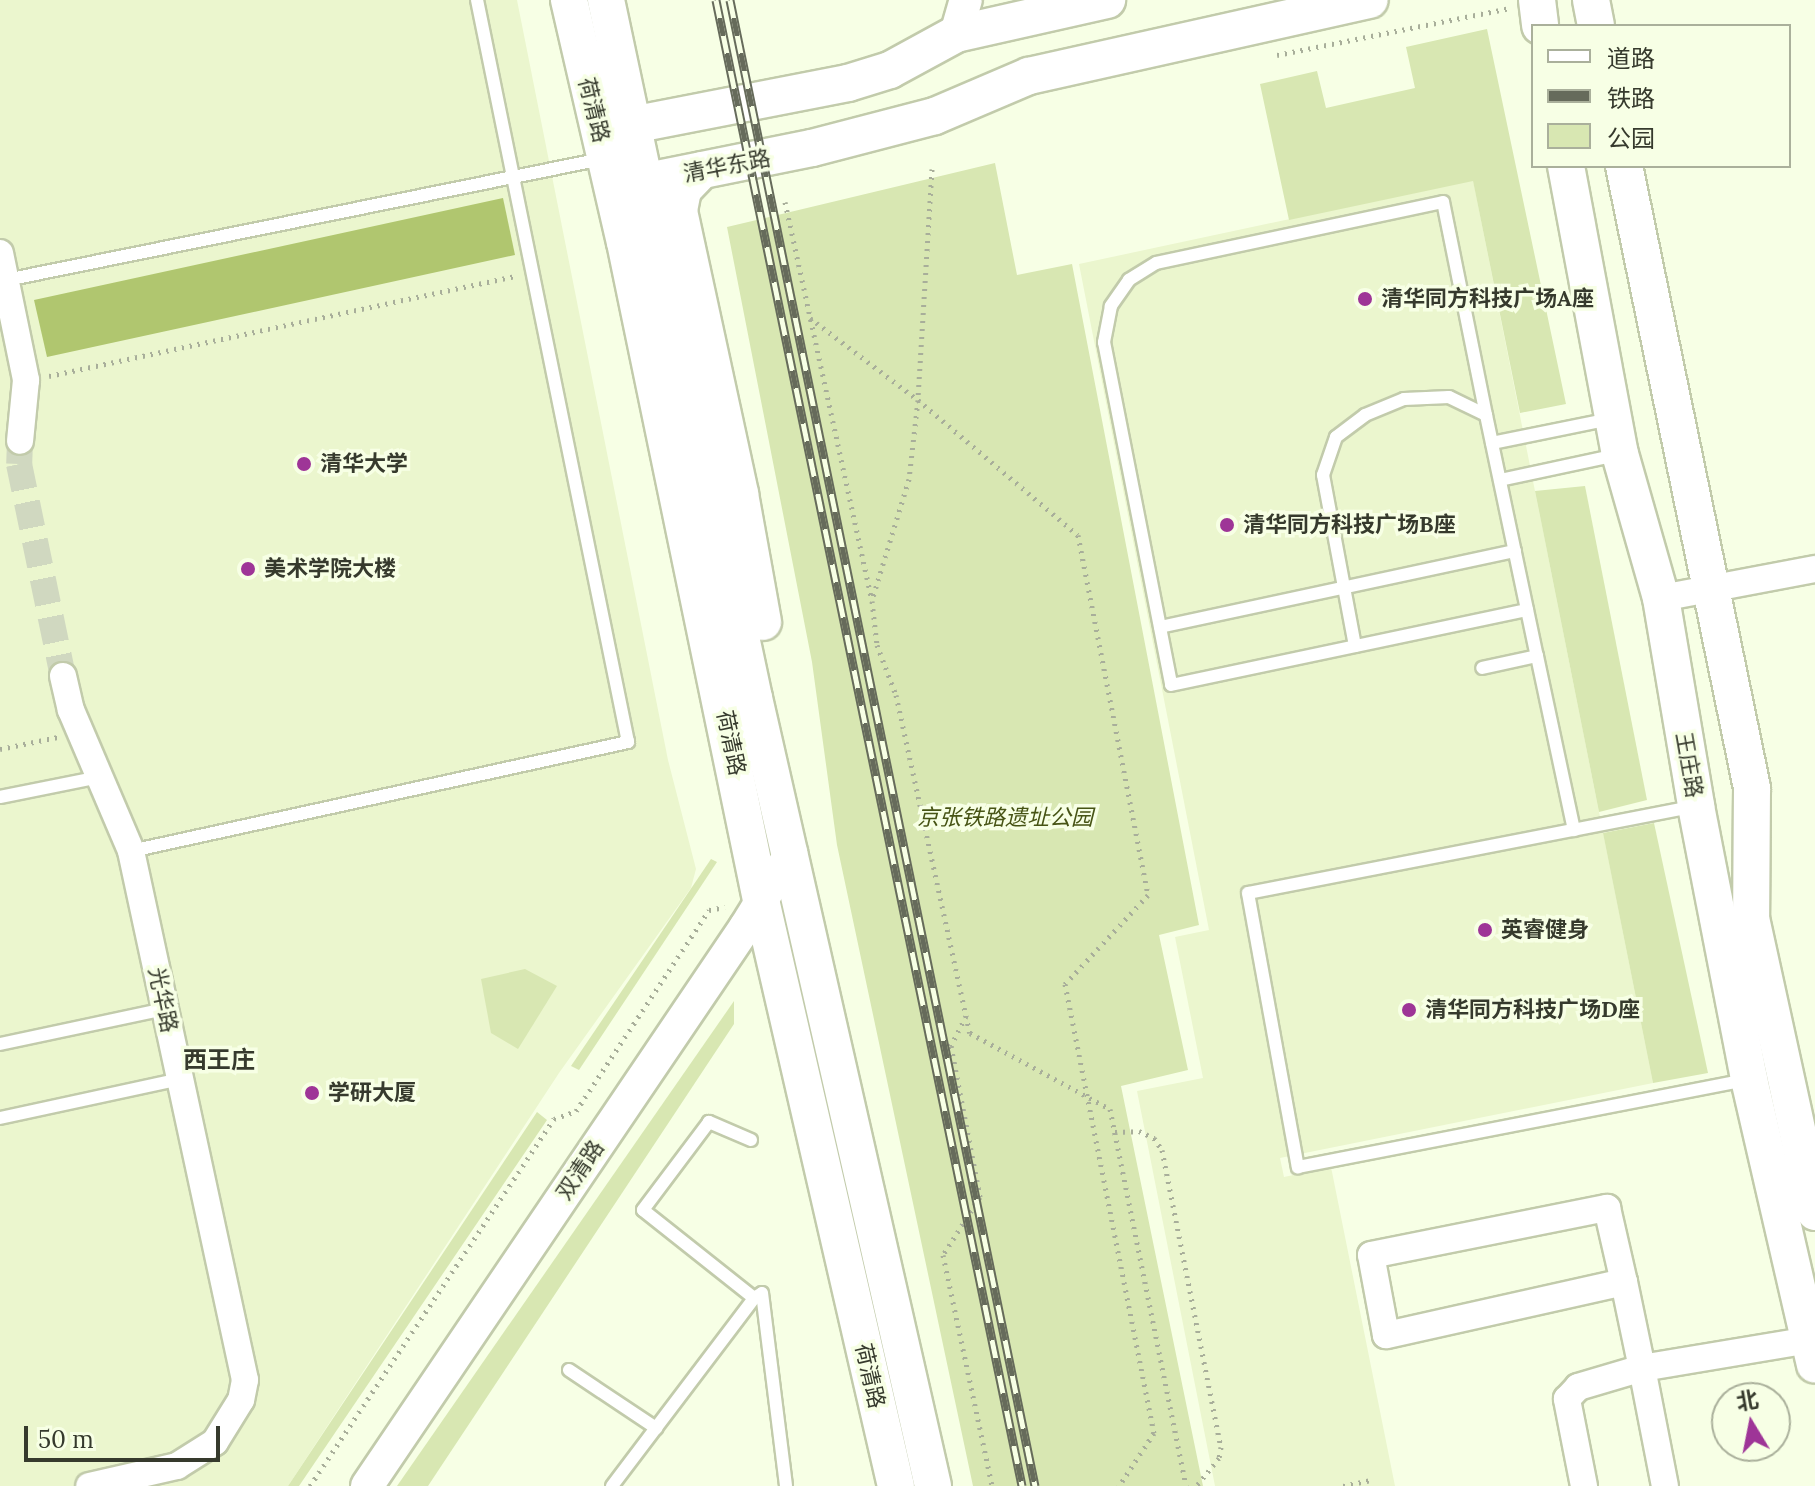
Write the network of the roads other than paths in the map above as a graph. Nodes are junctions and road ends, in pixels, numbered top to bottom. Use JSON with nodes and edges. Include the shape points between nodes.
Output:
{"nodes":[{"id":1,"x":477,"y":0,"type":"edge"},
{"id":2,"x":569,"y":0,"type":"edge"},
{"id":3,"x":606,"y":0,"type":"edge"},
{"id":4,"x":1107,"y":0,"type":"edge"},
{"id":5,"x":1370,"y":0,"type":"edge"},
{"id":6,"x":1537,"y":0,"type":"edge"},
{"id":7,"x":1591,"y":0,"type":"edge"},
{"id":8,"x":961,"y":17,"type":"edge"},
{"id":9,"x":1540,"y":24,"type":"edge"},
{"id":10,"x":1596,"y":24,"type":"edge"},
{"id":11,"x":632,"y":125,"type":"junction"},
{"id":12,"x":606,"y":159,"type":"junction"},
{"id":13,"x":1566,"y":168,"type":"edge"},
{"id":14,"x":1624,"y":168,"type":"edge"},
{"id":15,"x":702,"y":170,"type":"junction"},
{"id":16,"x":514,"y":175,"type":"junction"},
{"id":17,"x":643,"y":182,"type":"junction"},
{"id":18,"x":0,"y":253,"type":"edge"},
{"id":19,"x":6,"y":280,"type":"junction"},
{"id":20,"x":1486,"y":415,"type":"junction"},
{"id":21,"x":1612,"y":418,"type":"junction"},
{"id":22,"x":20,"y":441,"type":"tunnel mouth"},
{"id":23,"x":1492,"y":443,"type":"junction"},
{"id":24,"x":1620,"y":454,"type":"junction"},
{"id":25,"x":1500,"y":480,"type":"junction"},
{"id":26,"x":1515,"y":551,"type":"junction"},
{"id":27,"x":1815,"y":569,"type":"edge"},
{"id":28,"x":1343,"y":588,"type":"junction"},
{"id":29,"x":1711,"y":588,"type":"junction"},
{"id":30,"x":1661,"y":598,"type":"junction"},
{"id":31,"x":1527,"y":610,"type":"junction"},
{"id":32,"x":1160,"y":627,"type":"junction"},
{"id":33,"x":1355,"y":646,"type":"junction"},
{"id":34,"x":1537,"y":656,"type":"junction"},
{"id":35,"x":1482,"y":668,"type":"dead end"},
{"id":36,"x":63,"y":676,"type":"tunnel mouth"},
{"id":37,"x":99,"y":777,"type":"junction"},
{"id":38,"x":0,"y":797,"type":"edge"},
{"id":39,"x":1696,"y":806,"type":"junction"},
{"id":40,"x":1574,"y":830,"type":"junction"},
{"id":41,"x":131,"y":851,"type":"junction"},
{"id":42,"x":791,"y":853,"type":"junction"},
{"id":43,"x":761,"y":900,"type":"junction"},
{"id":44,"x":165,"y":1009,"type":"junction"},
{"id":45,"x":0,"y":1044,"type":"edge"},
{"id":46,"x":180,"y":1079,"type":"junction"},
{"id":47,"x":1749,"y":1079,"type":"junction"},
{"id":48,"x":1804,"y":1104,"type":"edge"},
{"id":49,"x":0,"y":1118,"type":"edge"},
{"id":50,"x":751,"y":1140,"type":"dead end"},
{"id":51,"x":1815,"y":1212,"type":"edge"},
{"id":52,"x":1624,"y":1282,"type":"junction"},
{"id":53,"x":754,"y":1298,"type":"junction"},
{"id":54,"x":1812,"y":1352,"type":"edge"},
{"id":55,"x":1642,"y":1368,"type":"junction"},
{"id":56,"x":569,"y":1370,"type":"dead end"},
{"id":57,"x":656,"y":1428,"type":"junction"},
{"id":58,"x":89,"y":1486,"type":"edge"},
{"id":59,"x":367,"y":1486,"type":"edge"},
{"id":60,"x":612,"y":1486,"type":"edge"},
{"id":61,"x":786,"y":1486,"type":"edge"},
{"id":62,"x":896,"y":1486,"type":"edge"},
{"id":63,"x":933,"y":1486,"type":"edge"},
{"id":64,"x":1584,"y":1486,"type":"edge"},
{"id":65,"x":1665,"y":1486,"type":"edge"}],
"edges":[{"from":1,"to":16,"type":"lane"},
{"from":2,"to":12,"type":"main road","name":"荷清路"},
{"from":3,"to":11,"type":"main road","name":"荷清路"},
{"from":4,"to":8,"type":"main road"},
{"from":5,"to":15,"type":"main road","name":"清华东路","via":[[1029,76],[888,130]]},
{"from":6,"to":9,"type":"main road"},
{"from":7,"to":10,"type":"main road"},
{"from":8,"to":11,"type":"main road","via":[[890,70]]},
{"from":11,"to":12,"type":"main road"},
{"from":11,"to":17,"type":"main road","name":"荷清路"},
{"from":12,"to":16,"type":"lane"},
{"from":12,"to":17,"type":"main road"},
{"from":12,"to":43,"type":"main road","name":"荷清路"},
{"from":13,"to":21,"type":"main road","name":"王庄路"},
{"from":14,"to":29,"type":"main road"},
{"from":15,"to":17,"type":"main road","name":"清华东路"},
{"from":15,"to":42,"type":"main road","via":[[683,190],[679,211],[740,494],[792,778]]},
{"from":16,"to":19,"type":"lane"},
{"from":16,"to":41,"type":"lane","via":[[628,742]]},
{"from":17,"to":42,"type":"main road","name":"荷清路"},
{"from":18,"to":19,"type":"street"},
{"from":19,"to":22,"type":"street","via":[[26,380]]},
{"from":20,"to":23,"type":"lane"},
{"from":20,"to":28,"type":"lane","via":[[1449,397],[1404,399],[1365,415],[1336,437],[1323,475]]},
{"from":20,"to":32,"type":"lane","via":[[1443,202],[1156,263],[1129,280],[1111,306],[1104,342]]},
{"from":21,"to":23,"type":"lane"},
{"from":21,"to":24,"type":"main road","name":"王庄路"},
{"from":23,"to":25,"type":"lane"},
{"from":24,"to":25,"type":"lane"},
{"from":24,"to":30,"type":"main road","name":"王庄路"},
{"from":25,"to":26,"type":"lane"},
{"from":26,"to":28,"type":"lane"},
{"from":26,"to":31,"type":"lane"},
{"from":27,"to":29,"type":"street"},
{"from":28,"to":32,"type":"lane"},
{"from":28,"to":33,"type":"lane"},
{"from":29,"to":30,"type":"street"},
{"from":29,"to":48,"type":"main road","via":[[1752,788],[1751,918]]},
{"from":30,"to":39,"type":"main road","name":"王庄路"},
{"from":31,"to":33,"type":"lane"},
{"from":31,"to":34,"type":"lane"},
{"from":32,"to":33,"type":"lane","via":[[1171,685]]},
{"from":34,"to":35,"type":"lane"},
{"from":34,"to":40,"type":"lane"},
{"from":36,"to":37,"type":"street","name":"光华路"},
{"from":37,"to":38,"type":"lane"},
{"from":37,"to":41,"type":"street","name":"光华路"},
{"from":39,"to":40,"type":"lane"},
{"from":39,"to":47,"type":"main road","name":"王庄路"},
{"from":40,"to":47,"type":"lane","via":[[1248,893],[1298,1167]]},
{"from":41,"to":44,"type":"street","name":"光华路"},
{"from":42,"to":43,"type":"street","name":"双清路"},
{"from":42,"to":63,"type":"main road","name":"荷清路"},
{"from":43,"to":59,"type":"street","name":"双清路"},
{"from":43,"to":62,"type":"main road","name":"荷清路"},
{"from":44,"to":45,"type":"lane"},
{"from":44,"to":46,"type":"street","name":"光华路"},
{"from":46,"to":49,"type":"lane"},
{"from":46,"to":58,"type":"street","name":"光华路","via":[[245,1380],[241,1400],[215,1442],[177,1466]]},
{"from":47,"to":54,"type":"main road","name":"王庄路"},
{"from":48,"to":51,"type":"main road"},
{"from":50,"to":53,"type":"lane","via":[[709,1122],[643,1210]]},
{"from":52,"to":52,"type":"street","via":[[1607,1208],[1371,1255],[1386,1335]]},
{"from":52,"to":55,"type":"street"},
{"from":53,"to":57,"type":"lane"},
{"from":53,"to":61,"type":"lane","via":[[762,1293]]},
{"from":54,"to":55,"type":"street"},
{"from":55,"to":64,"type":"street","via":[[1578,1387],[1567,1399]]},
{"from":55,"to":65,"type":"street"},
{"from":56,"to":57,"type":"lane"},
{"from":57,"to":60,"type":"lane"}]}
